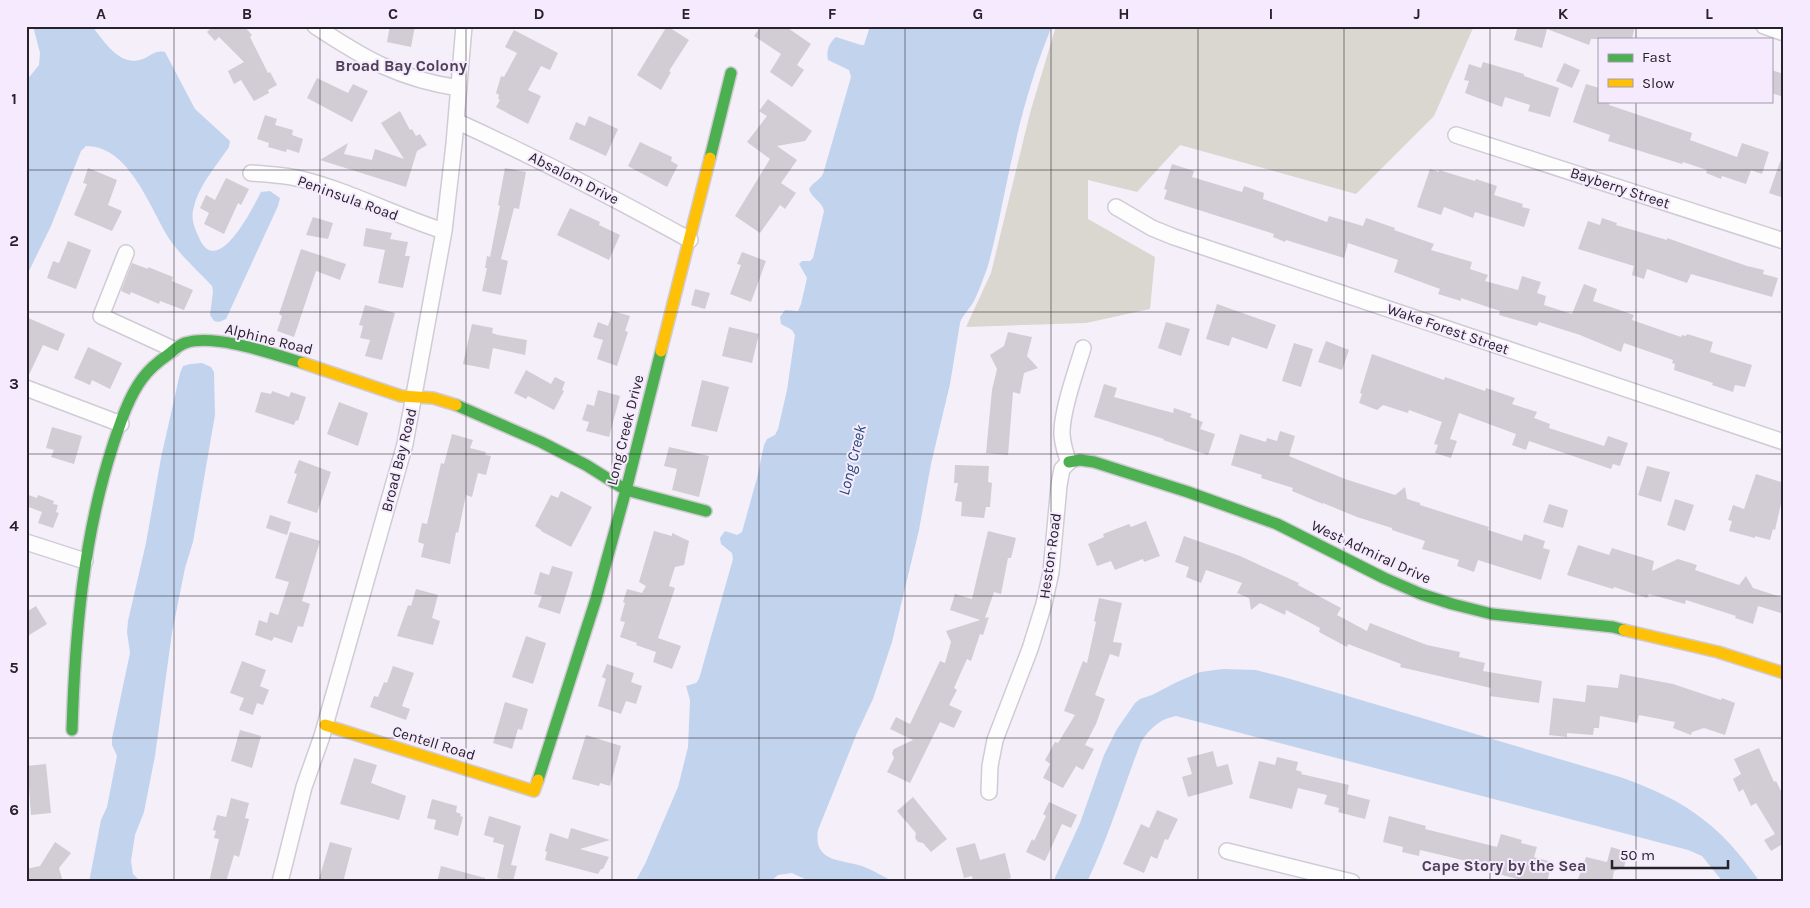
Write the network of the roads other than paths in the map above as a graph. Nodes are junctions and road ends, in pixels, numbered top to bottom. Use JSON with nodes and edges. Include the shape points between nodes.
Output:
{"nodes":[{"id":1,"x":315,"y":26,"type":"edge"},
{"id":2,"x":464,"y":26,"type":"edge"},
{"id":3,"x":1764,"y":26,"type":"edge"},
{"id":4,"x":1784,"y":33,"type":"edge"},
{"id":5,"x":731,"y":73,"type":"dead end"},
{"id":6,"x":459,"y":88,"type":"junction"},
{"id":7,"x":456,"y":121,"type":"junction"},
{"id":8,"x":1456,"y":135,"type":"dead end"},
{"id":9,"x":251,"y":173,"type":"dead end"},
{"id":10,"x":1116,"y":207,"type":"dead end"},
{"id":11,"x":444,"y":232,"type":"junction"},
{"id":12,"x":690,"y":240,"type":"junction"},
{"id":13,"x":1784,"y":241,"type":"edge"},
{"id":14,"x":126,"y":252,"type":"dead end"},
{"id":15,"x":1083,"y":348,"type":"dead end"},
{"id":16,"x":173,"y":349,"type":"junction"},
{"id":17,"x":26,"y":388,"type":"edge"},
{"id":18,"x":415,"y":397,"type":"junction"},
{"id":19,"x":121,"y":424,"type":"junction"},
{"id":20,"x":1784,"y":442,"type":"edge"},
{"id":21,"x":1069,"y":462,"type":"junction"},
{"id":22,"x":626,"y":490,"type":"junction"},
{"id":23,"x":706,"y":511,"type":"dead end"},
{"id":24,"x":26,"y":542,"type":"edge"},
{"id":25,"x":86,"y":561,"type":"junction"},
{"id":26,"x":1784,"y":673,"type":"edge"},
{"id":27,"x":325,"y":725,"type":"junction"},
{"id":28,"x":72,"y":730,"type":"dead end"},
{"id":29,"x":534,"y":791,"type":"joint"},
{"id":30,"x":989,"y":792,"type":"dead end"},
{"id":31,"x":1227,"y":851,"type":"dead end"},
{"id":32,"x":280,"y":882,"type":"edge"},
{"id":33,"x":1352,"y":882,"type":"edge"}],
"edges":[{"from":1,"to":6,"type":"street","via":[[381,66],[408,77]]},
{"from":2,"to":6,"type":"street","name":"Broad Bay Road"},
{"from":3,"to":4,"type":"street"},
{"from":5,"to":12,"type":"street","name":"Long Creek Drive"},
{"from":6,"to":7,"type":"street","name":"Broad Bay Road"},
{"from":7,"to":11,"type":"street","name":"Broad Bay Road"},
{"from":7,"to":12,"type":"street","name":"Absalom Drive","via":[[600,190]]},
{"from":8,"to":13,"type":"street","name":"Bayberry Street"},
{"from":9,"to":11,"type":"street","name":"Peninsula Road","via":[[300,178]]},
{"from":10,"to":20,"type":"street","name":"Wake Forest Street","via":[[1174,237]]},
{"from":11,"to":18,"type":"street","name":"Broad Bay Road"},
{"from":12,"to":22,"type":"street","name":"Long Creek Drive"},
{"from":14,"to":16,"type":"street","via":[[101,316]]},
{"from":15,"to":21,"type":"street","via":[[1063,418],[1064,450]]},
{"from":16,"to":18,"type":"street","name":"Alphine Road","via":[[184,343],[218,341],[308,364],[401,396]]},
{"from":16,"to":19,"type":"street","name":"Alphine Road","via":[[141,380]]},
{"from":17,"to":19,"type":"street"},
{"from":18,"to":22,"type":"street","name":"Alphine Road","via":[[450,402],[541,442]]},
{"from":18,"to":27,"type":"street","name":"Broad Bay Road","via":[[405,444]]},
{"from":19,"to":25,"type":"street","name":"Alphine Road","via":[[106,470]]},
{"from":21,"to":26,"type":"street","name":"West Admiral Drive","via":[[1094,462],[1278,524],[1384,578],[1452,604],[1492,614],[1613,627],[1718,652]]},
{"from":21,"to":30,"type":"street","name":"Heston Road","via":[[1062,469],[1059,485],[1051,572],[1044,604],[995,740]]},
{"from":22,"to":23,"type":"street","name":"Alphine Road"},
{"from":22,"to":29,"type":"street","name":"Long Creek Drive","via":[[596,599]]},
{"from":24,"to":25,"type":"street"},
{"from":25,"to":28,"type":"street","name":"Alphine Road","via":[[72,695]]},
{"from":27,"to":29,"type":"street","name":"Centell Road"},
{"from":27,"to":32,"type":"street","name":"Broad Bay Road","via":[[304,787]]},
{"from":31,"to":33,"type":"street"}]}
